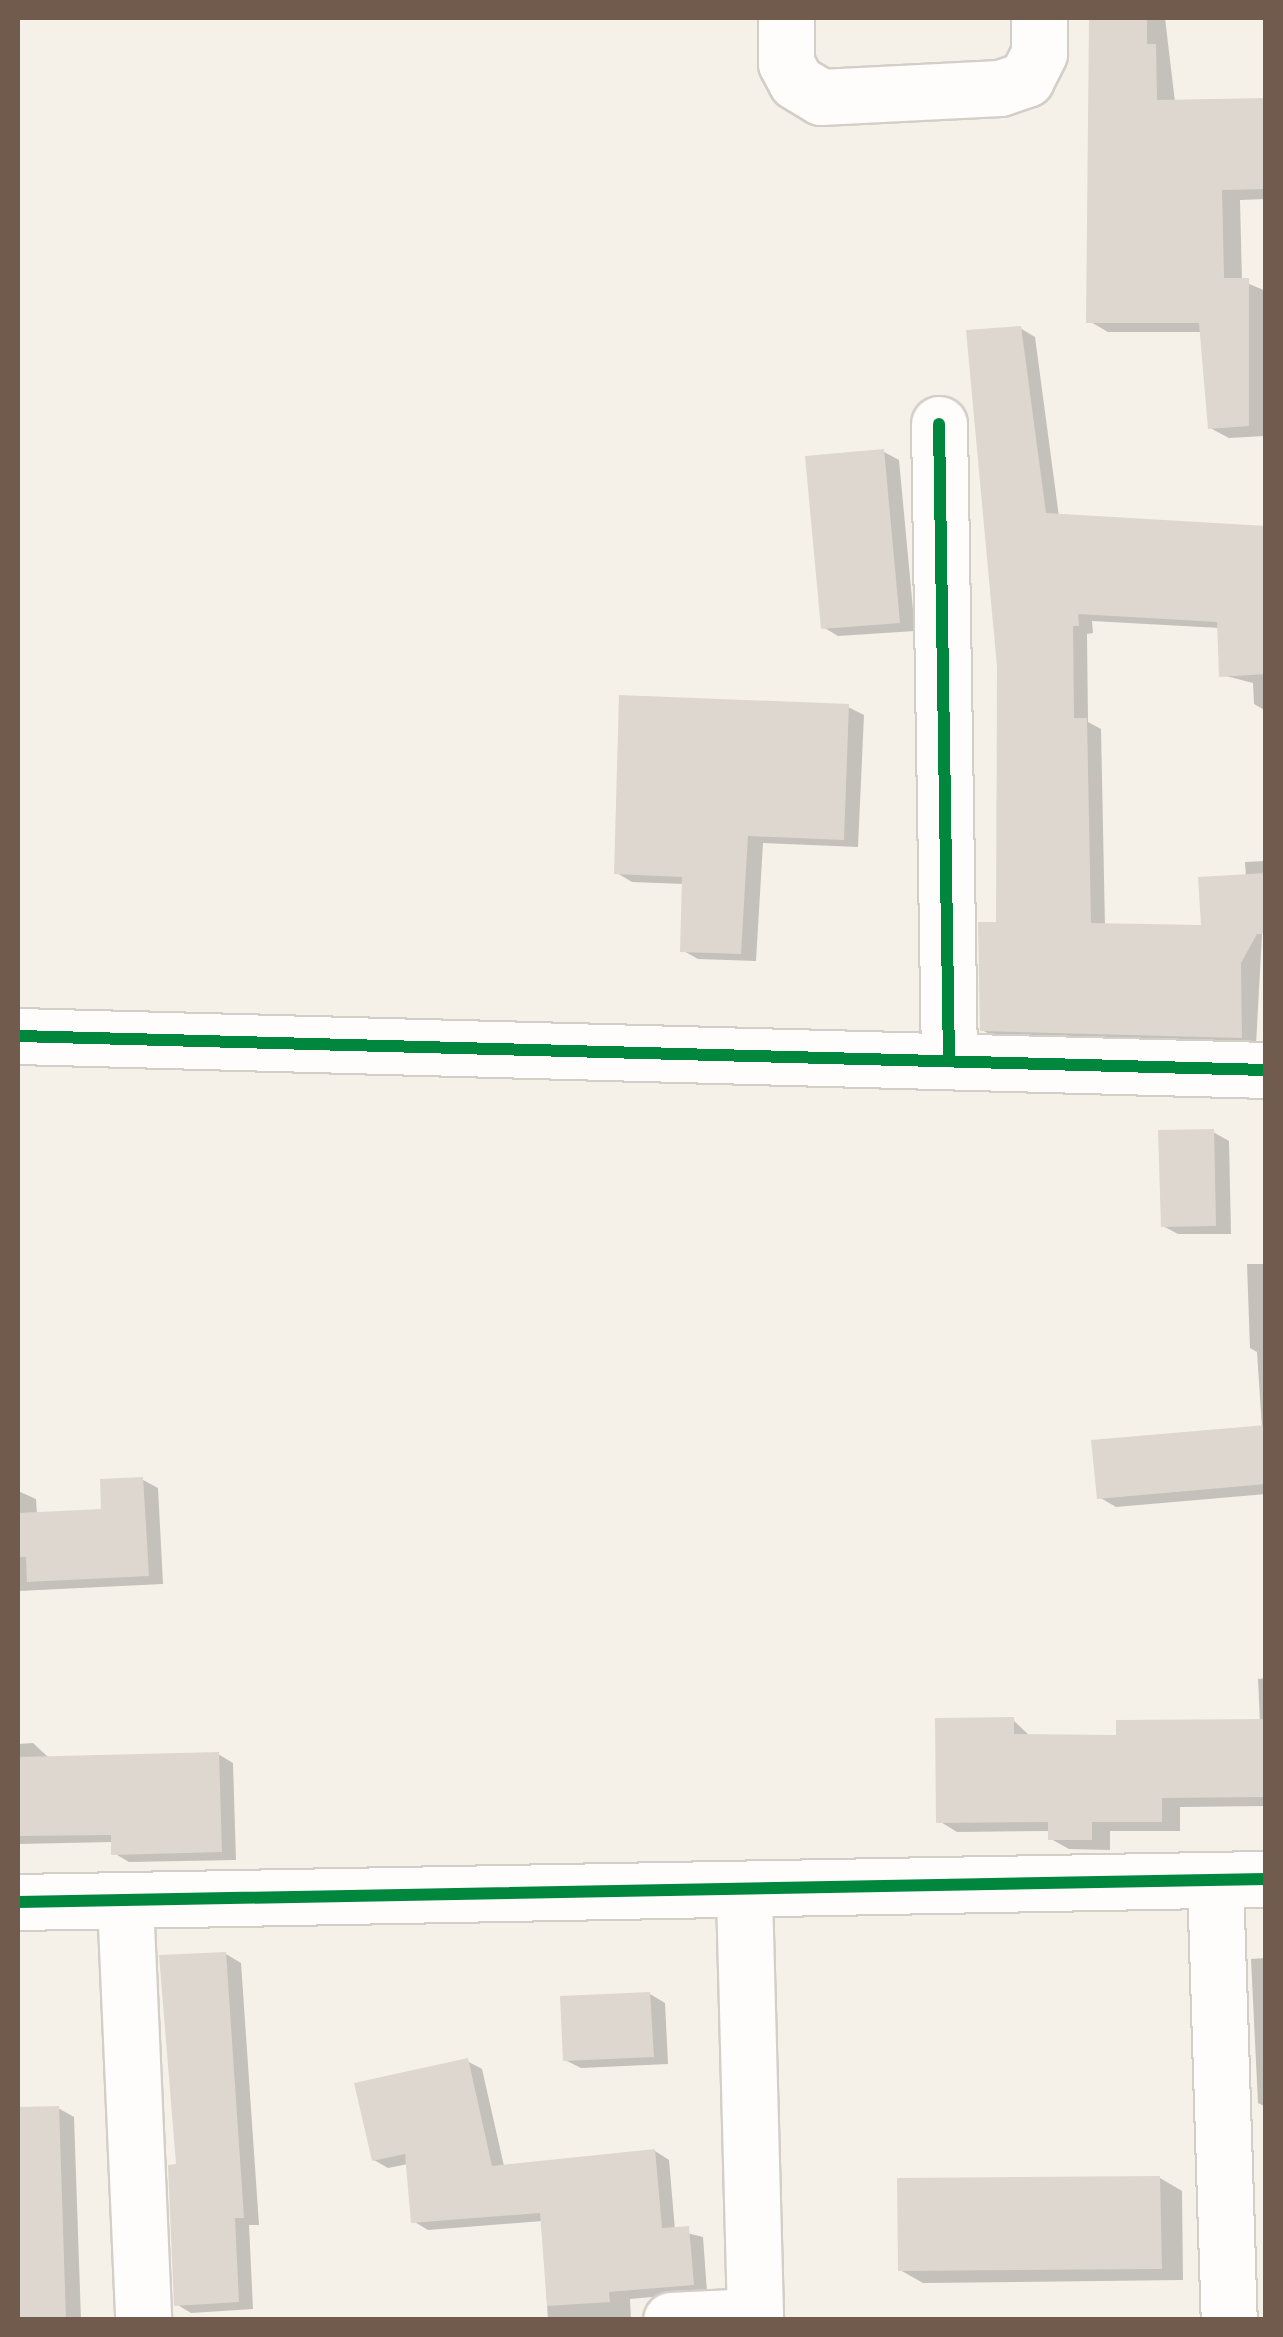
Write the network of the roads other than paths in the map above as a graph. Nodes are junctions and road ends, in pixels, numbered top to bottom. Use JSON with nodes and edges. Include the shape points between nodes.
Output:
{"nodes":[{"id":1,"x":786,"y":18,"type":"edge"},
{"id":2,"x":1040,"y":18,"type":"edge"},
{"id":3,"x":938,"y":424,"type":"dead end"},
{"id":4,"x":18,"y":1036,"type":"edge"},
{"id":5,"x":949,"y":1061,"type":"junction"},
{"id":6,"x":1266,"y":1070,"type":"edge"},
{"id":7,"x":1240,"y":1880,"type":"edge"},
{"id":8,"x":744,"y":1894,"type":"junction"},
{"id":9,"x":125,"y":1900,"type":"junction"},
{"id":10,"x":18,"y":1902,"type":"edge"},
{"id":11,"x":755,"y":2318,"type":"edge"},
{"id":12,"x":143,"y":2320,"type":"edge"},
{"id":13,"x":671,"y":2320,"type":"edge"},
{"id":14,"x":1229,"y":2320,"type":"edge"}],
"edges":[{"from":1,"to":2,"type":"street","via":[[786,63],[796,82],[820,97],[1000,88],[1026,79],[1039,54]]},
{"from":3,"to":5,"type":"street"},
{"from":4,"to":5,"type":"street"},
{"from":5,"to":6,"type":"street"},
{"from":7,"to":8,"type":"street"},
{"from":7,"to":14,"type":"street"},
{"from":8,"to":9,"type":"street"},
{"from":8,"to":11,"type":"street"},
{"from":9,"to":10,"type":"street"},
{"from":9,"to":12,"type":"street"},
{"from":11,"to":13,"type":"street"}]}
